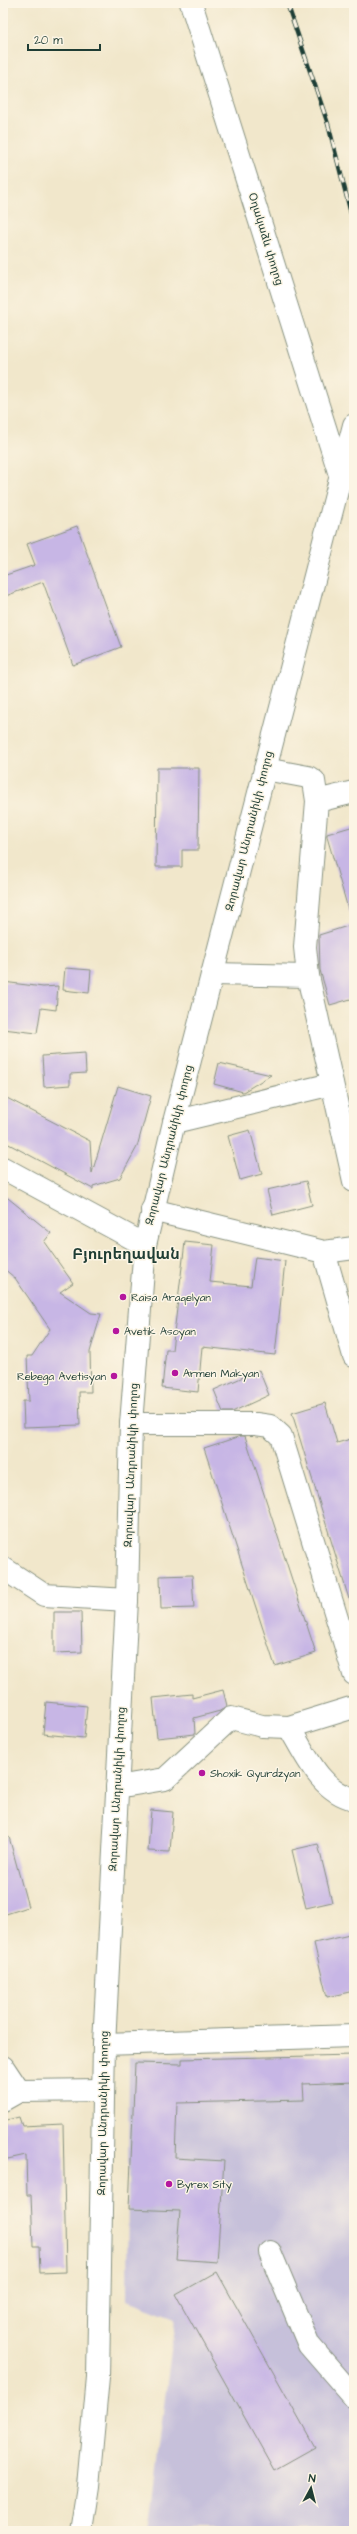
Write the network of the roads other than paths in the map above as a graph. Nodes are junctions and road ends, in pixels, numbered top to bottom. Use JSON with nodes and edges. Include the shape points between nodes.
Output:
{"nodes":[{"id":1,"x":191,"y":3,"type":"edge"},
{"id":2,"x":354,"y":425,"type":"edge"},
{"id":3,"x":340,"y":475,"type":"junction"},
{"id":4,"x":265,"y":769,"type":"junction"},
{"id":5,"x":354,"y":792,"type":"edge"},
{"id":6,"x":316,"y":801,"type":"junction"},
{"id":7,"x":212,"y":974,"type":"junction"},
{"id":8,"x":308,"y":976,"type":"junction"},
{"id":9,"x":332,"y":1084,"type":"junction"},
{"id":10,"x":174,"y":1122,"type":"junction"},
{"id":11,"x":3,"y":1168,"type":"edge"},
{"id":12,"x":354,"y":1181,"type":"edge"},
{"id":13,"x":152,"y":1210,"type":"junction"},
{"id":14,"x":145,"y":1245,"type":"junction"},
{"id":15,"x":354,"y":1248,"type":"edge"},
{"id":16,"x":324,"y":1252,"type":"junction"},
{"id":17,"x":354,"y":1356,"type":"edge"},
{"id":18,"x":130,"y":1424,"type":"junction"},
{"id":19,"x":3,"y":1568,"type":"edge"},
{"id":20,"x":127,"y":1600,"type":"junction"},
{"id":21,"x":354,"y":1674,"type":"edge"},
{"id":22,"x":354,"y":1707,"type":"edge"},
{"id":23,"x":289,"y":1727,"type":"junction"},
{"id":24,"x":117,"y":1787,"type":"junction"},
{"id":25,"x":354,"y":1799,"type":"edge"},
{"id":26,"x":354,"y":2036,"type":"edge"},
{"id":27,"x":104,"y":2044,"type":"junction"},
{"id":28,"x":3,"y":2067,"type":"edge"},
{"id":29,"x":102,"y":2090,"type":"junction"},
{"id":30,"x":11,"y":2096,"type":"edge"},
{"id":31,"x":270,"y":2252,"type":"dead end"},
{"id":32,"x":354,"y":2397,"type":"edge"},
{"id":33,"x":81,"y":2531,"type":"edge"}],
"edges":[{"from":1,"to":3,"type":"street","name":"Օղակաձև փողոց"},
{"from":2,"to":3,"type":"street","name":"Զորավար Անդրանիկի փողոց"},
{"from":3,"to":4,"type":"street","name":"Զորավար Անդրանիկի փողոց"},
{"from":4,"to":6,"type":"street","via":[[312,778]]},
{"from":4,"to":7,"type":"street","name":"Զորավար Անդրանիկի փողոց"},
{"from":5,"to":6,"type":"street"},
{"from":6,"to":8,"type":"street","via":[[305,947]]},
{"from":7,"to":8,"type":"street"},
{"from":7,"to":10,"type":"street","name":"Զորավար Անդրանիկի փողոց"},
{"from":8,"to":9,"type":"street"},
{"from":9,"to":10,"type":"street"},
{"from":9,"to":12,"type":"street"},
{"from":10,"to":13,"type":"street","name":"Զորավար Անդրանիկի փողոց"},
{"from":11,"to":14,"type":"street"},
{"from":13,"to":14,"type":"street","name":"Զորավար Անդրանիկի փողոց"},
{"from":13,"to":16,"type":"street"},
{"from":14,"to":18,"type":"street","name":"Զորավար Անդրանիկի փողոց"},
{"from":15,"to":16,"type":"street"},
{"from":16,"to":17,"type":"street"},
{"from":18,"to":20,"type":"street","name":"Զորավար Անդրանիկի փողոց"},
{"from":18,"to":21,"type":"street","via":[[256,1424],[270,1426],[281,1436]]},
{"from":19,"to":20,"type":"street","via":[[44,1594]]},
{"from":20,"to":24,"type":"street","name":"Զորավար Անդրանիկի փողոց"},
{"from":22,"to":23,"type":"street"},
{"from":23,"to":24,"type":"street","via":[[262,1726],[231,1718],[165,1780]]},
{"from":23,"to":25,"type":"street","via":[[314,1769],[329,1788],[340,1796]]},
{"from":24,"to":27,"type":"street","name":"Զորավար Անդրանիկի փողոց"},
{"from":26,"to":27,"type":"street"},
{"from":27,"to":29,"type":"street","name":"Զորավար Անդրանիկի փողոց"},
{"from":28,"to":30,"type":"street"},
{"from":29,"to":30,"type":"street"},
{"from":29,"to":33,"type":"street","name":"Զորավար Անդրանիկի փողոց","via":[[98,2377],[88,2486]]},
{"from":31,"to":32,"type":"street","via":[[309,2345]]}]}
